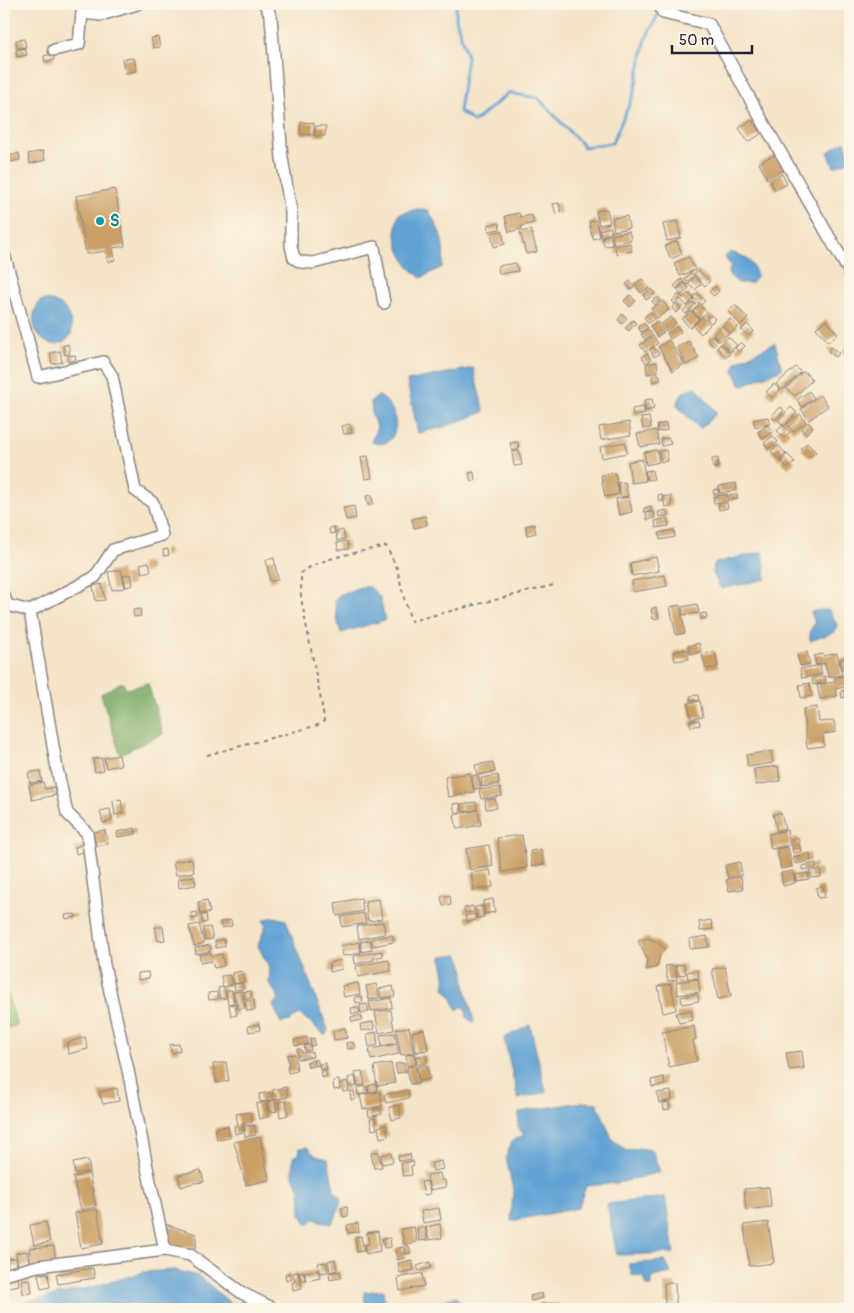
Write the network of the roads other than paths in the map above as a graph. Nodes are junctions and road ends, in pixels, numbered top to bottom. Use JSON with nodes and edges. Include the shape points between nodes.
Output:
{"nodes":[{"id":1,"x":137,"y":4,"type":"edge"},
{"id":2,"x":265,"y":4,"type":"edge"},
{"id":3,"x":659,"y":4,"type":"edge"},
{"id":4,"x":54,"y":50,"type":"dead end"},
{"id":5,"x":4,"y":254,"type":"edge"},
{"id":6,"x":850,"y":272,"type":"edge"},
{"id":7,"x":384,"y":303,"type":"dead end"},
{"id":8,"x":5,"y":604,"type":"edge"},
{"id":9,"x":30,"y":611,"type":"junction"},
{"id":10,"x":165,"y":1250,"type":"junction"},
{"id":11,"x":4,"y":1275,"type":"edge"},
{"id":12,"x":274,"y":1309,"type":"edge"}],
"edges":[{"from":1,"to":4,"type":"street","via":[[100,15],[82,13],[79,44]]},
{"from":2,"to":7,"type":"street","via":[[271,17],[282,158],[290,212],[290,246],[294,258],[313,262],[374,247]]},
{"from":3,"to":6,"type":"street","via":[[663,13],[710,24]]},
{"from":5,"to":9,"type":"street","via":[[38,377],[103,362],[112,376],[135,490],[153,503],[162,535],[113,550],[95,577]]},
{"from":8,"to":9,"type":"street"},
{"from":9,"to":10,"type":"street","via":[[56,769],[67,813],[87,833],[104,965]]},
{"from":10,"to":11,"type":"street","via":[[38,1266]]},
{"from":10,"to":12,"type":"street","via":[[190,1255],[242,1293]]}]}
